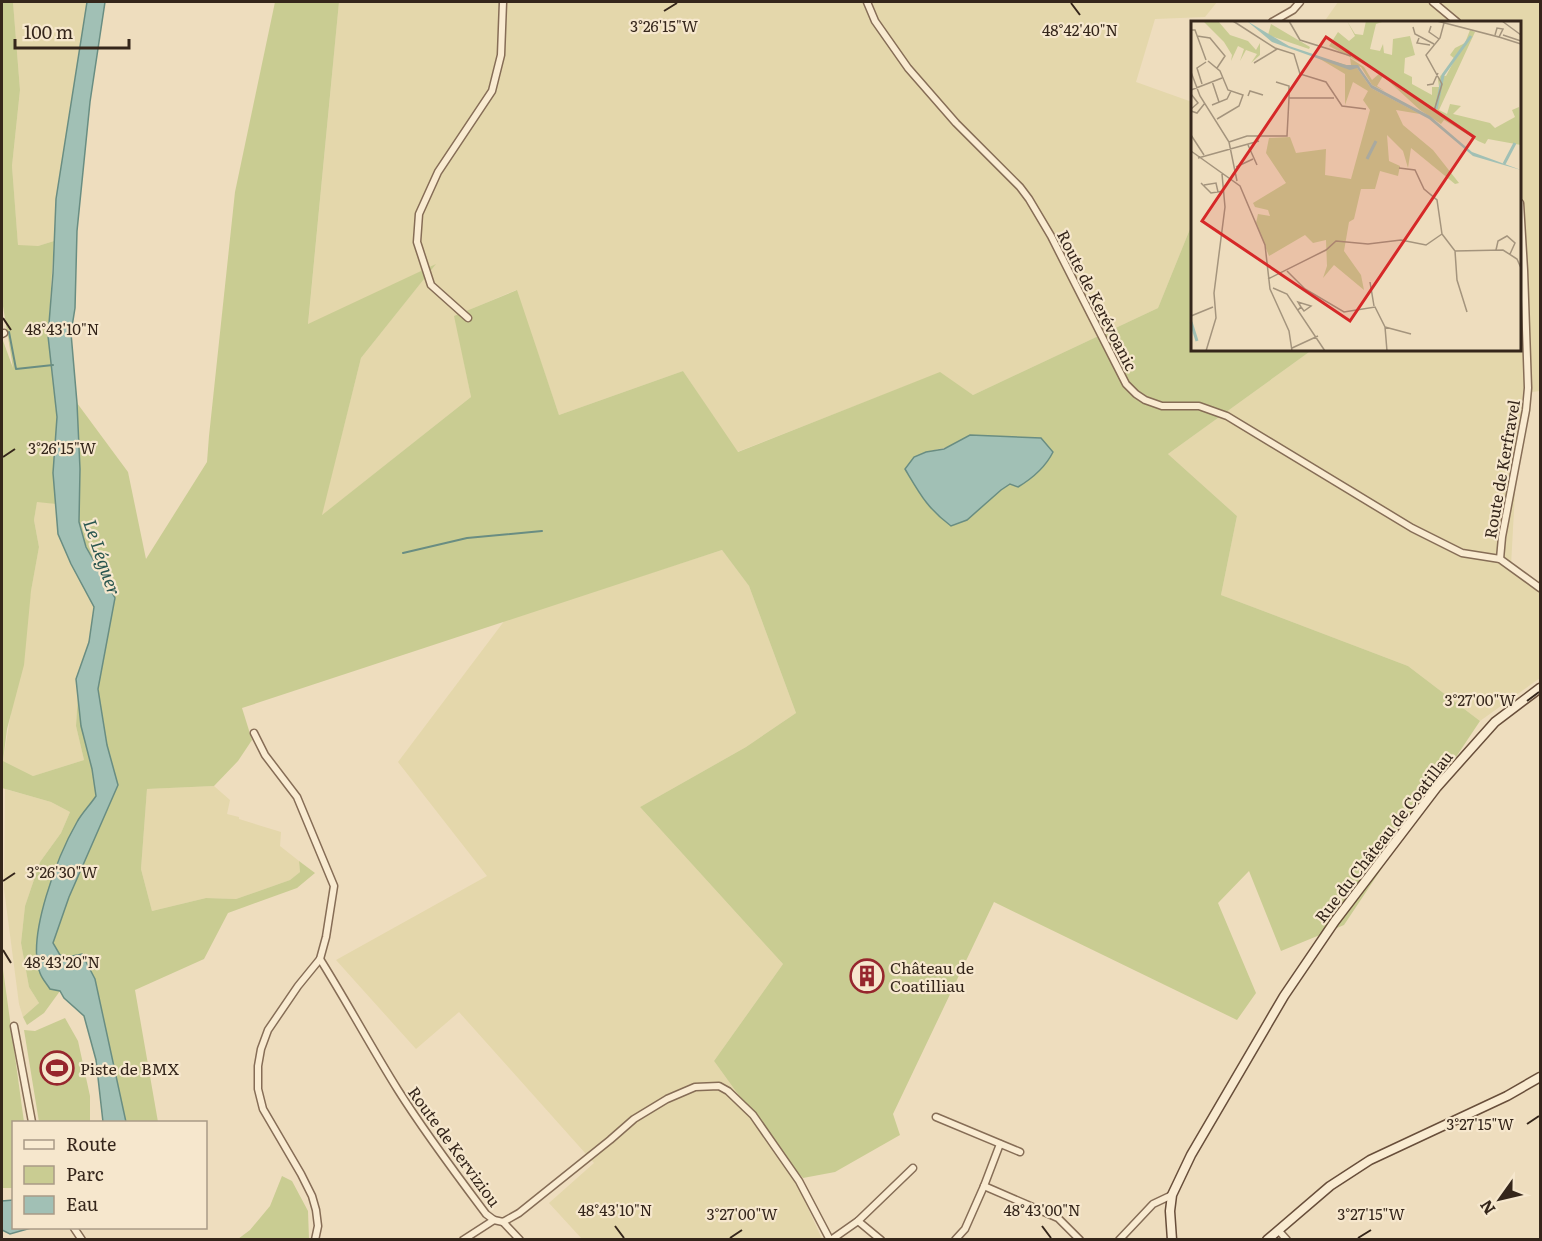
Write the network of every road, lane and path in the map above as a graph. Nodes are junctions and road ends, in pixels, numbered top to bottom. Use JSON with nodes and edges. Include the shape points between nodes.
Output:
{"nodes":[{"id":1,"x":503,"y":2,"type":"edge"},
{"id":2,"x":867,"y":2,"type":"edge"},
{"id":3,"x":1300,"y":2,"type":"edge"},
{"id":4,"x":1433,"y":2,"type":"edge"},
{"id":5,"x":1274,"y":21,"type":"edge"},
{"id":6,"x":1456,"y":21,"type":"edge"},
{"id":7,"x":1521,"y":220,"type":"edge"},
{"id":8,"x":468,"y":318,"type":"dead end"},
{"id":9,"x":1500,"y":558,"type":"junction"},
{"id":10,"x":1540,"y":588,"type":"edge"},
{"id":11,"x":1540,"y":688,"type":"edge"},
{"id":12,"x":254,"y":733,"type":"dead end"},
{"id":13,"x":320,"y":959,"type":"junction"},
{"id":14,"x":14,"y":1026,"type":"dead end"},
{"id":15,"x":1540,"y":1077,"type":"edge"},
{"id":16,"x":936,"y":1117,"type":"dead end"},
{"id":17,"x":32,"y":1121,"type":"edge"},
{"id":18,"x":1000,"y":1144,"type":"junction"},
{"id":19,"x":1020,"y":1152,"type":"dead end"},
{"id":20,"x":913,"y":1168,"type":"dead end"},
{"id":21,"x":984,"y":1186,"type":"junction"},
{"id":22,"x":1172,"y":1195,"type":"junction"},
{"id":23,"x":494,"y":1220,"type":"junction"},
{"id":24,"x":858,"y":1221,"type":"junction"},
{"id":25,"x":503,"y":1222,"type":"junction"},
{"id":26,"x":1278,"y":1230,"type":"junction"},
{"id":27,"x":315,"y":1239,"type":"edge"},
{"id":28,"x":464,"y":1239,"type":"edge"},
{"id":29,"x":520,"y":1239,"type":"edge"},
{"id":30,"x":831,"y":1239,"type":"edge"},
{"id":31,"x":881,"y":1239,"type":"edge"},
{"id":32,"x":955,"y":1239,"type":"edge"},
{"id":33,"x":1080,"y":1239,"type":"edge"},
{"id":34,"x":1119,"y":1239,"type":"edge"},
{"id":35,"x":1172,"y":1239,"type":"edge"},
{"id":36,"x":1268,"y":1239,"type":"edge"},
{"id":37,"x":1287,"y":1239,"type":"edge"}],
"edges":[{"from":1,"to":8,"type":"street","via":[[501,55],[492,91],[438,172],[419,214],[417,242],[431,285]]},
{"from":2,"to":9,"type":"street","name":"Route de Kerévoanic","via":[[874,21],[908,68],[1029,199],[1118,370],[1136,394],[1162,406],[1199,406],[1227,416],[1422,533],[1461,553]]},
{"from":3,"to":5,"type":"street"},
{"from":4,"to":6,"type":"street"},
{"from":7,"to":9,"type":"street","name":"Route de Kerfravel","via":[[1528,387]]},
{"from":9,"to":10,"type":"street","name":"Route de Kerévoanic"},
{"from":11,"to":22,"type":"main road","name":"Rue du Château de Coatillau","via":[[1495,722],[1437,787],[1335,921],[1269,1020]]},
{"from":12,"to":13,"type":"street","via":[[297,797],[334,886]]},
{"from":13,"to":23,"type":"street","name":"Route de Kerviziou","via":[[397,1089]]},
{"from":13,"to":27,"type":"street","via":[[268,1030],[258,1066],[263,1109],[312,1196],[318,1226]]},
{"from":14,"to":17,"type":"street"},
{"from":15,"to":26,"type":"main road","via":[[1370,1160],[1330,1186]]},
{"from":16,"to":18,"type":"street"},
{"from":18,"to":19,"type":"street"},
{"from":18,"to":21,"type":"street"},
{"from":20,"to":24,"type":"street"},
{"from":21,"to":32,"type":"street","via":[[965,1229]]},
{"from":21,"to":33,"type":"street","via":[[1058,1218]]},
{"from":22,"to":34,"type":"street","via":[[1153,1204]]},
{"from":22,"to":35,"type":"main road"},
{"from":23,"to":25,"type":"street","name":"Route de Kerviziou"},
{"from":23,"to":28,"type":"street"},
{"from":24,"to":30,"type":"street"},
{"from":24,"to":31,"type":"street"},
{"from":25,"to":29,"type":"street"},
{"from":25,"to":30,"type":"street","name":"Route de Kerviziou","via":[[634,1119],[695,1087],[719,1086],[753,1115],[799,1181]]},
{"from":26,"to":36,"type":"main road"},
{"from":26,"to":37,"type":"street"}]}
